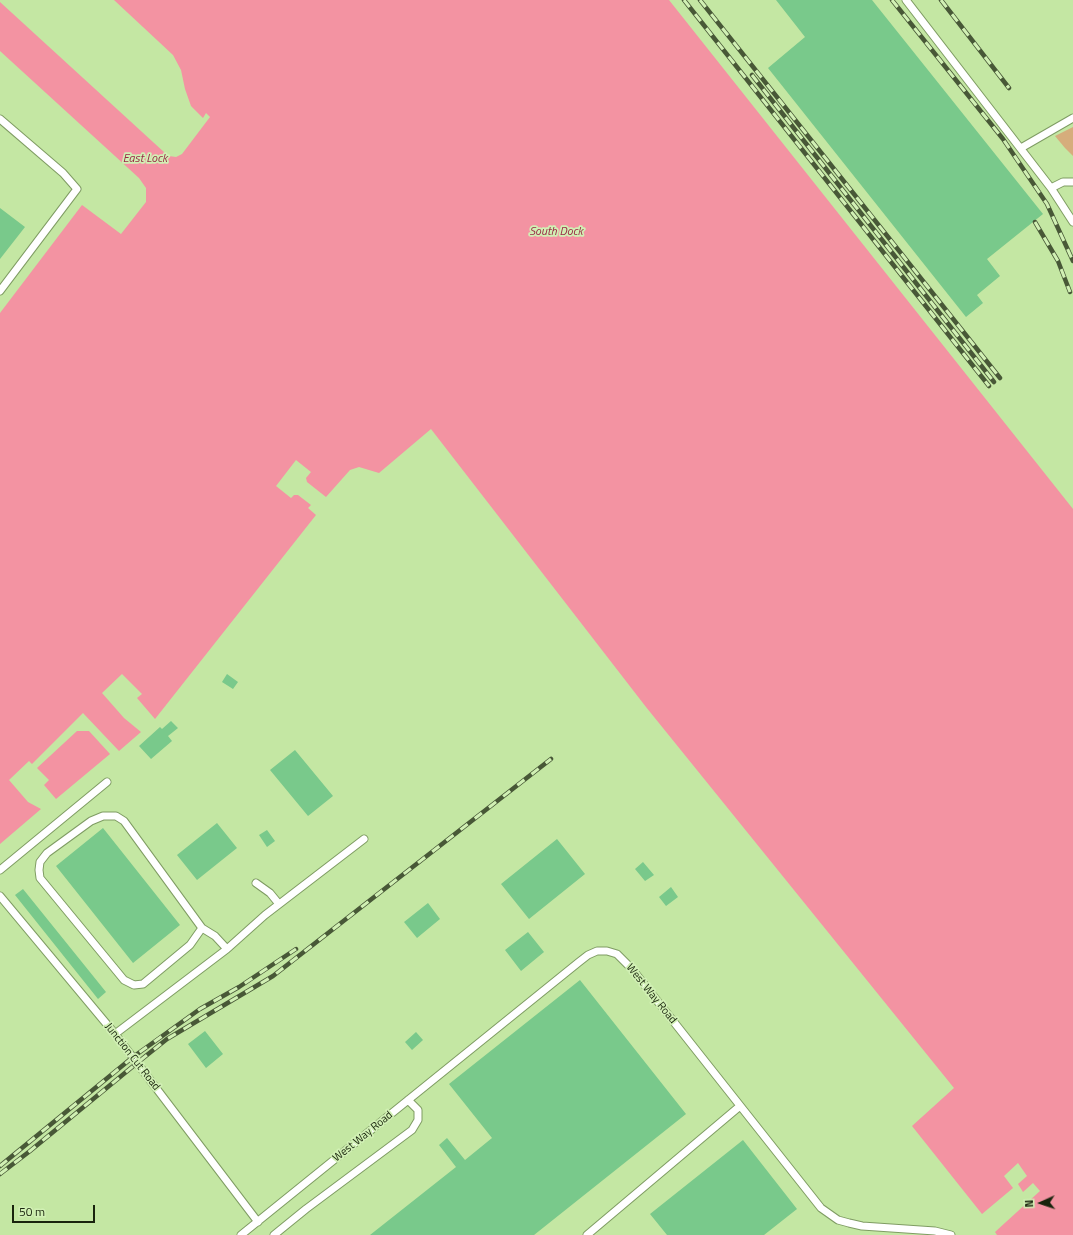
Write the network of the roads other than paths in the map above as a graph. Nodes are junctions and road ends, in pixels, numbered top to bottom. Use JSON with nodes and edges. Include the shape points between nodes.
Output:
{"nodes":[{"id":1,"x":906,"y":0,"type":"edge"},
{"id":2,"x":1073,"y":118,"type":"edge"},
{"id":3,"x":0,"y":119,"type":"edge"},
{"id":4,"x":1020,"y":148,"type":"junction"},
{"id":5,"x":1073,"y":182,"type":"edge"},
{"id":6,"x":1051,"y":188,"type":"junction"},
{"id":7,"x":1073,"y":222,"type":"edge"},
{"id":8,"x":0,"y":291,"type":"edge"},
{"id":9,"x":107,"y":782,"type":"dead end"},
{"id":10,"x":364,"y":839,"type":"dead end"},
{"id":11,"x":0,"y":870,"type":"edge"},
{"id":12,"x":256,"y":883,"type":"dead end"},
{"id":13,"x":0,"y":896,"type":"edge"},
{"id":14,"x":279,"y":904,"type":"junction"},
{"id":15,"x":202,"y":928,"type":"junction"},
{"id":16,"x":227,"y":949,"type":"junction"},
{"id":17,"x":115,"y":1034,"type":"junction"},
{"id":18,"x":408,"y":1100,"type":"junction"},
{"id":19,"x":740,"y":1106,"type":"junction"},
{"id":20,"x":258,"y":1222,"type":"junction"},
{"id":21,"x":241,"y":1235,"type":"edge"},
{"id":22,"x":274,"y":1235,"type":"edge"},
{"id":23,"x":587,"y":1235,"type":"edge"},
{"id":24,"x":951,"y":1235,"type":"edge"}],
"edges":[{"from":1,"to":4,"type":"lane"},
{"from":2,"to":4,"type":"lane"},
{"from":3,"to":8,"type":"lane","via":[[63,173],[77,189]]},
{"from":4,"to":6,"type":"lane"},
{"from":5,"to":6,"type":"lane","via":[[1063,182]]},
{"from":6,"to":7,"type":"lane"},
{"from":9,"to":11,"type":"lane"},
{"from":10,"to":14,"type":"lane"},
{"from":12,"to":14,"type":"lane","via":[[270,893]]},
{"from":13,"to":17,"type":"lane","name":"Junction Cut Road"},
{"from":14,"to":16,"type":"lane"},
{"from":15,"to":15,"type":"lane","via":[[190,945],[143,984],[134,985],[124,980],[40,878],[40,862],[47,853],[91,821],[104,816],[116,816],[124,821]]},
{"from":15,"to":16,"type":"lane","via":[[215,936]]},
{"from":16,"to":17,"type":"lane"},
{"from":17,"to":20,"type":"lane","name":"Junction Cut Road"},
{"from":18,"to":19,"type":"lane","name":"West Way Road","via":[[588,955],[607,951],[617,954],[632,969]]},
{"from":18,"to":20,"type":"lane","name":"West Way Road"},
{"from":18,"to":22,"type":"lane","via":[[418,1110],[418,1120],[412,1130]]},
{"from":19,"to":23,"type":"lane"},
{"from":19,"to":24,"type":"lane","name":"West Way Road","via":[[813,1199],[830,1215],[862,1226],[935,1230]]},
{"from":20,"to":21,"type":"lane","name":"West Way Road"}]}
